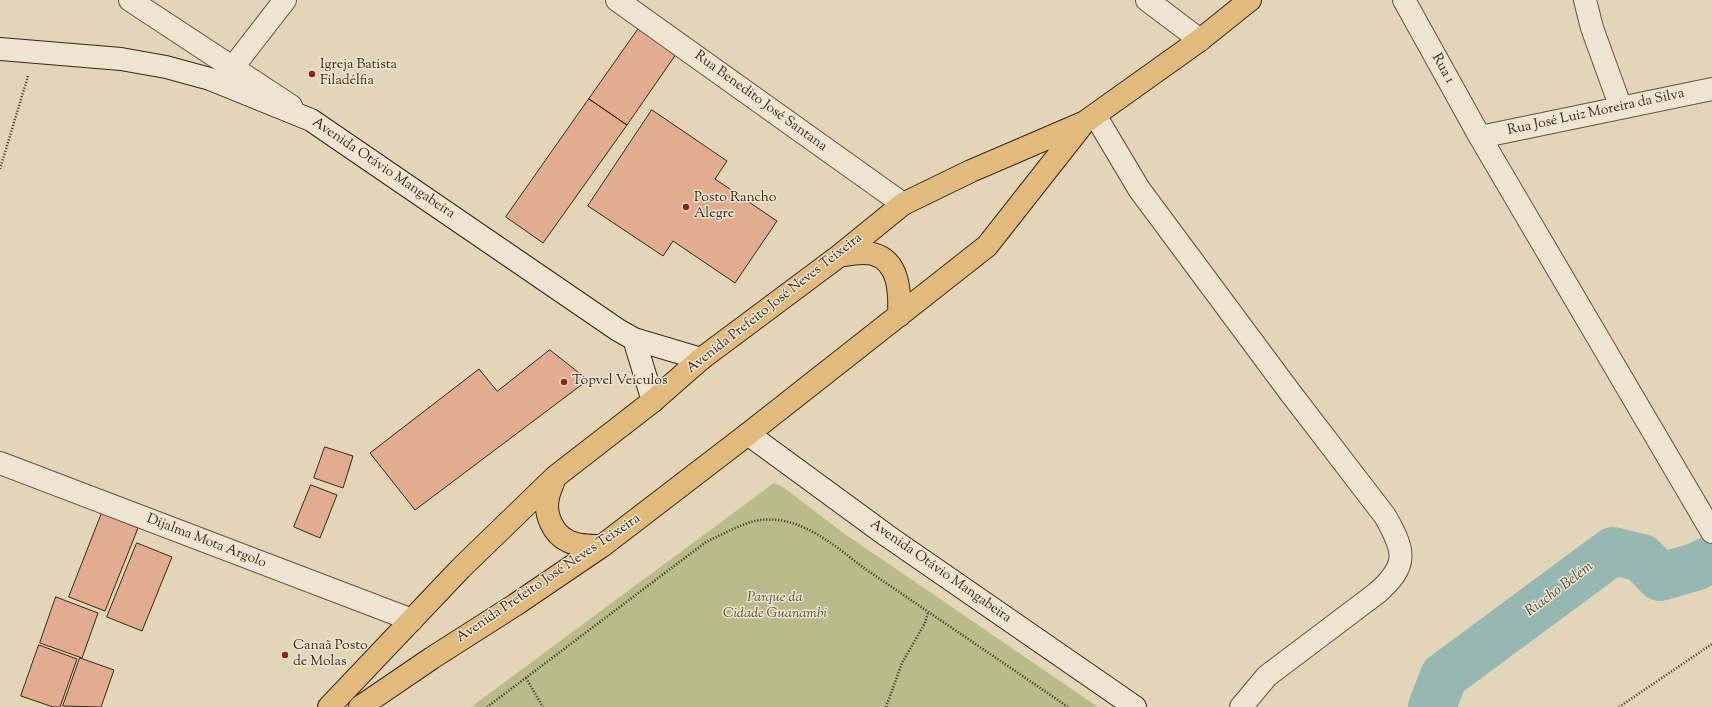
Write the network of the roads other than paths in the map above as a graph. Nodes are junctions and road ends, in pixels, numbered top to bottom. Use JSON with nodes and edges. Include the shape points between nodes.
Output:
{"nodes":[{"id":1,"x":130,"y":0,"type":"edge"},
{"id":2,"x":285,"y":0,"type":"edge"},
{"id":3,"x":618,"y":0,"type":"edge"},
{"id":4,"x":1147,"y":0,"type":"edge"},
{"id":5,"x":1250,"y":0,"type":"edge"},
{"id":6,"x":1404,"y":0,"type":"edge"},
{"id":7,"x":1584,"y":0,"type":"edge"},
{"id":8,"x":1200,"y":40,"type":"junction"},
{"id":9,"x":0,"y":49,"type":"edge"},
{"id":10,"x":233,"y":67,"type":"junction"},
{"id":11,"x":1712,"y":89,"type":"edge"},
{"id":12,"x":1621,"y":108,"type":"junction"},
{"id":13,"x":1090,"y":118,"type":"junction"},
{"id":14,"x":312,"y":120,"type":"junction"},
{"id":15,"x":1480,"y":137,"type":"junction"},
{"id":16,"x":903,"y":204,"type":"junction"},
{"id":17,"x":839,"y":256,"type":"junction"},
{"id":18,"x":898,"y":316,"type":"junction"},
{"id":19,"x":634,"y":339,"type":"junction"},
{"id":20,"x":701,"y":360,"type":"junction"},
{"id":21,"x":652,"y":401,"type":"junction"},
{"id":22,"x":748,"y":434,"type":"junction"},
{"id":23,"x":0,"y":463,"type":"edge"},
{"id":24,"x":555,"y":477,"type":"junction"},
{"id":25,"x":1712,"y":532,"type":"edge"},
{"id":26,"x":602,"y":546,"type":"junction"},
{"id":27,"x":412,"y":620,"type":"junction"},
{"id":28,"x":329,"y":707,"type":"edge"},
{"id":29,"x":360,"y":707,"type":"edge"},
{"id":30,"x":1135,"y":707,"type":"edge"},
{"id":31,"x":1241,"y":707,"type":"edge"}],
"edges":[{"from":1,"to":10,"type":"street","name":"Avenida Otávio Mangabeira"},
{"from":2,"to":10,"type":"street"},
{"from":3,"to":16,"type":"street","name":"Rua Benedito José Santana"},
{"from":4,"to":8,"type":"street"},
{"from":5,"to":8,"type":"main road","name":"Avenida Prefeito José Neves Teixeira"},
{"from":6,"to":15,"type":"street","name":"Rua 1"},
{"from":7,"to":12,"type":"street"},
{"from":8,"to":13,"type":"main road","name":"Avenida Prefeito José Neves Teixeira"},
{"from":9,"to":14,"type":"street","via":[[121,59],[166,67],[210,79]]},
{"from":10,"to":14,"type":"street","name":"Avenida Otávio Mangabeira"},
{"from":11,"to":12,"type":"street","name":"Rua José Luiz Moreira da Silva"},
{"from":12,"to":15,"type":"street","name":"Rua José Luiz Moreira da Silva"},
{"from":13,"to":16,"type":"main road","name":"Avenida Prefeito José Neves Teixeira"},
{"from":13,"to":18,"type":"main road","name":"Avenida Prefeito José Neves Teixeira","via":[[987,246]]},
{"from":13,"to":31,"type":"street","via":[[1143,195],[1385,516],[1395,534],[1400,551],[1398,571],[1391,581],[1267,676]]},
{"from":14,"to":19,"type":"street","name":"Avenida Otávio Mangabeira"},
{"from":15,"to":25,"type":"street","name":"Rua 1"},
{"from":16,"to":17,"type":"main road","name":"Avenida Prefeito José Neves Teixeira"},
{"from":17,"to":18,"type":"main road","via":[[874,254],[888,263],[895,274],[898,287]]},
{"from":17,"to":20,"type":"main road","name":"Avenida Prefeito José Neves Teixeira"},
{"from":18,"to":22,"type":"main road","name":"Avenida Prefeito José Neves Teixeira"},
{"from":19,"to":20,"type":"street","name":"Avenida Otávio Mangabeira"},
{"from":19,"to":21,"type":"street"},
{"from":20,"to":21,"type":"main road","name":"Avenida Prefeito José Neves Teixeira"},
{"from":21,"to":24,"type":"main road","name":"Avenida Prefeito José Neves Teixeira"},
{"from":22,"to":26,"type":"main road","name":"Avenida Prefeito José Neves Teixeira"},
{"from":22,"to":30,"type":"street","name":"Avenida Otávio Mangabeira","via":[[886,535]]},
{"from":23,"to":27,"type":"street","name":"Dijalma Mota Argolo"},
{"from":24,"to":26,"type":"main road","via":[[547,499],[547,514],[554,530],[567,541]]},
{"from":24,"to":27,"type":"main road","name":"Avenida Prefeito José Neves Teixeira","via":[[466,562]]},
{"from":26,"to":29,"type":"main road","name":"Avenida Prefeito José Neves Teixeira"},
{"from":27,"to":28,"type":"main road","name":"Avenida Prefeito José Neves Teixeira"}]}
